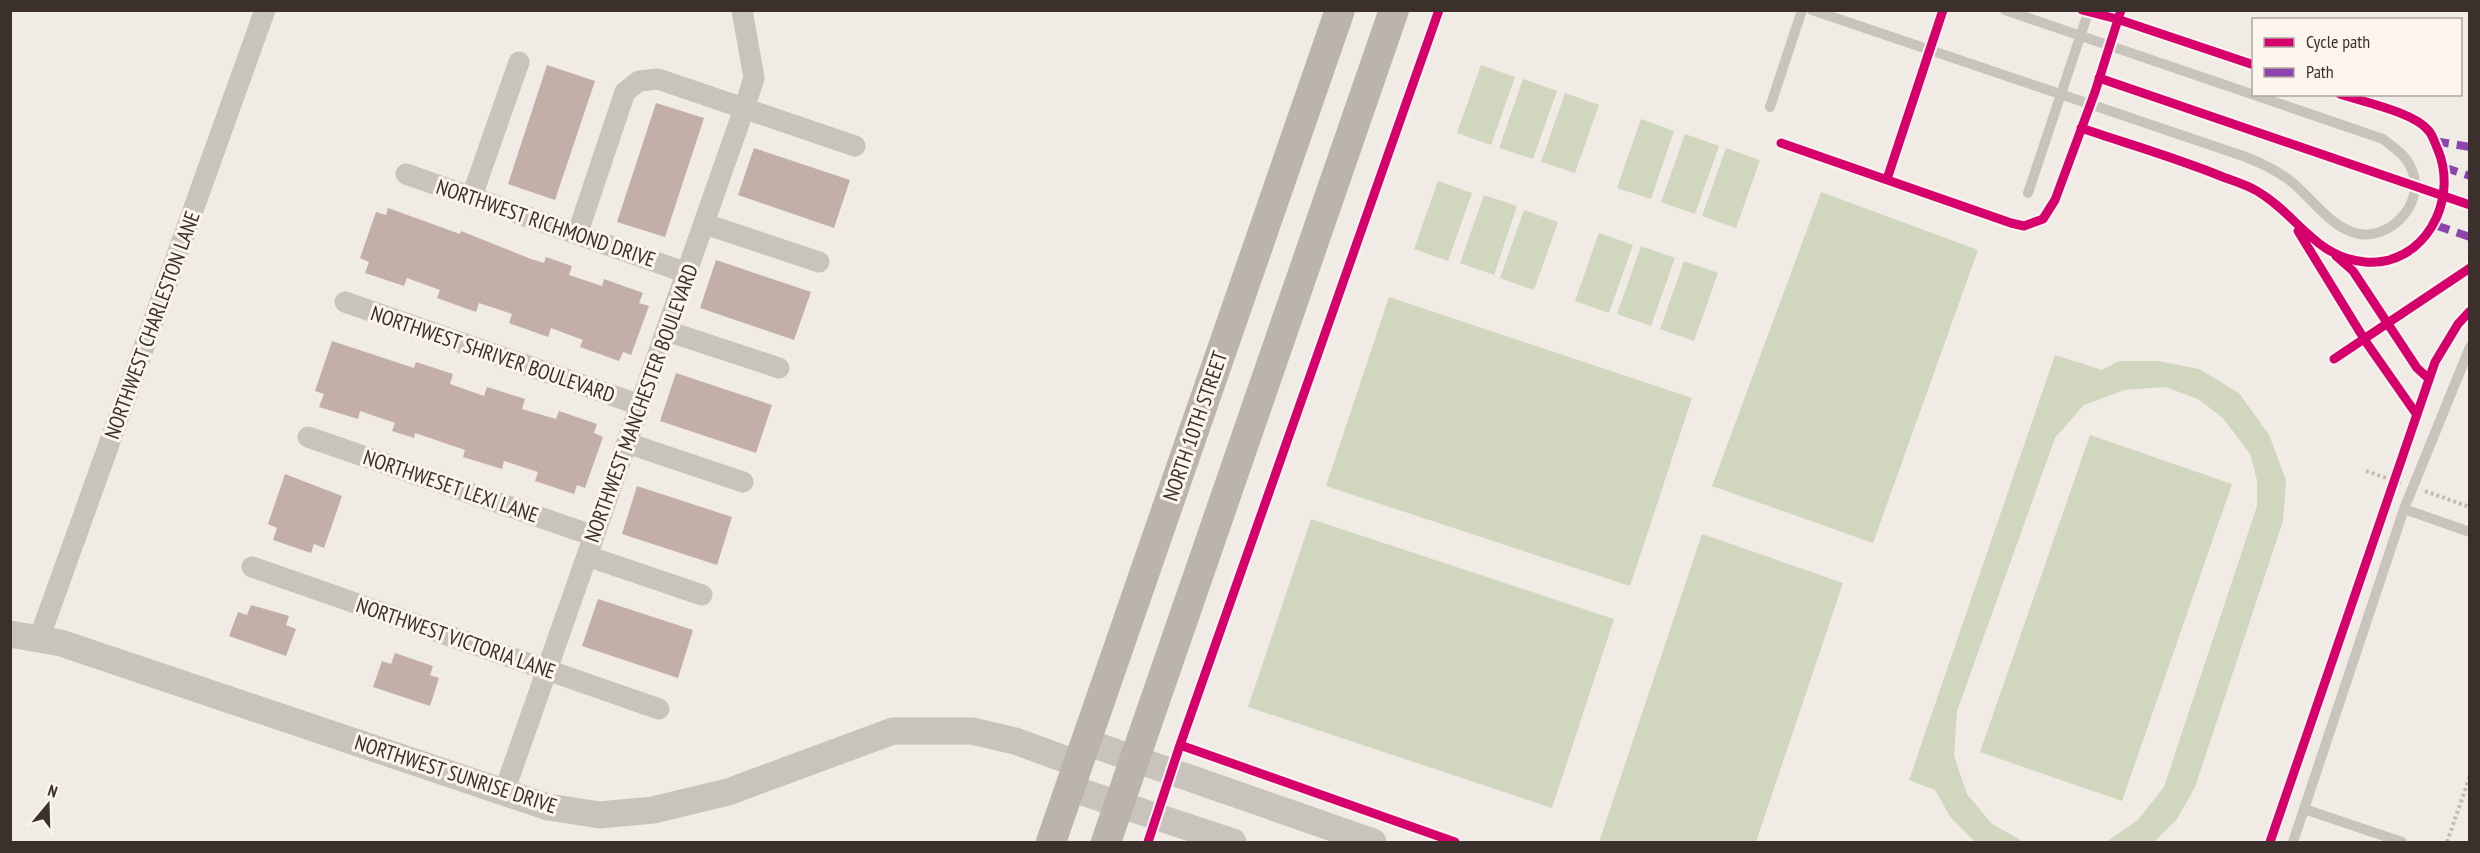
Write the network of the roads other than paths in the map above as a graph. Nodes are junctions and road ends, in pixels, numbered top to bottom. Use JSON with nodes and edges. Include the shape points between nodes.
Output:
{"nodes":[{"id":1,"x":265,"y":10,"type":"edge"},
{"id":2,"x":742,"y":10,"type":"edge"},
{"id":3,"x":1340,"y":10,"type":"edge"},
{"id":4,"x":1394,"y":10,"type":"edge"},
{"id":5,"x":1802,"y":10,"type":"edge"},
{"id":6,"x":1812,"y":10,"type":"edge"},
{"id":7,"x":2005,"y":10,"type":"edge"},
{"id":8,"x":2089,"y":10,"type":"edge"},
{"id":9,"x":2080,"y":36,"type":"junction"},
{"id":10,"x":519,"y":62,"type":"dead end"},
{"id":11,"x":2252,"y":94,"type":"edge"},
{"id":12,"x":2061,"y":95,"type":"junction"},
{"id":13,"x":2257,"y":96,"type":"edge"},
{"id":14,"x":1770,"y":107,"type":"dead end"},
{"id":15,"x":744,"y":110,"type":"junction"},
{"id":16,"x":855,"y":146,"type":"dead end"},
{"id":17,"x":406,"y":174,"type":"dead end"},
{"id":18,"x":2028,"y":193,"type":"dead end"},
{"id":19,"x":472,"y":196,"type":"junction"},
{"id":20,"x":705,"y":224,"type":"junction"},
{"id":21,"x":578,"y":232,"type":"junction"},
{"id":22,"x":819,"y":262,"type":"dead end"},
{"id":23,"x":687,"y":273,"type":"junction"},
{"id":24,"x":345,"y":302,"type":"dead end"},
{"id":25,"x":667,"y":331,"type":"junction"},
{"id":26,"x":2469,"y":347,"type":"edge"},
{"id":27,"x":779,"y":368,"type":"dead end"},
{"id":28,"x":640,"y":405,"type":"junction"},
{"id":29,"x":308,"y":437,"type":"dead end"},
{"id":30,"x":627,"y":444,"type":"junction"},
{"id":31,"x":743,"y":482,"type":"dead end"},
{"id":32,"x":2404,"y":509,"type":"junction"},
{"id":33,"x":2469,"y":532,"type":"edge"},
{"id":34,"x":594,"y":536,"type":"junction"},
{"id":35,"x":586,"y":556,"type":"junction"},
{"id":36,"x":252,"y":567,"type":"dead end"},
{"id":37,"x":702,"y":595,"type":"dead end"},
{"id":38,"x":10,"y":634,"type":"edge"},
{"id":39,"x":39,"y":639,"type":"junction"},
{"id":40,"x":547,"y":670,"type":"junction"},
{"id":41,"x":659,"y":709,"type":"dead end"},
{"id":42,"x":1135,"y":759,"type":"junction"},
{"id":43,"x":1078,"y":764,"type":"junction"},
{"id":44,"x":504,"y":792,"type":"junction"},
{"id":45,"x":1119,"y":804,"type":"junction"},
{"id":46,"x":2304,"y":809,"type":"junction"},
{"id":47,"x":1051,"y":843,"type":"edge"},
{"id":48,"x":1106,"y":843,"type":"edge"},
{"id":49,"x":1233,"y":843,"type":"edge"},
{"id":50,"x":1373,"y":843,"type":"edge"},
{"id":51,"x":2293,"y":843,"type":"edge"},
{"id":52,"x":2402,"y":843,"type":"edge"}],
"edges":[{"from":1,"to":39,"type":"street","name":"NORTHWEST CHARLESTON LANE"},
{"from":2,"to":15,"type":"street","name":"NORTHWEST MANCHESTER BOULEVARD","via":[[754,78]]},
{"from":3,"to":43,"type":"main road","name":"NORTH 10TH STREET"},
{"from":4,"to":42,"type":"main road"},
{"from":5,"to":14,"type":"lane"},
{"from":6,"to":12,"type":"lane"},
{"from":7,"to":9,"type":"lane"},
{"from":8,"to":9,"type":"lane"},
{"from":9,"to":11,"type":"lane"},
{"from":9,"to":12,"type":"lane"},
{"from":10,"to":19,"type":"street"},
{"from":12,"to":13,"type":"lane","via":[[2264,164],[2287,178],[2350,232],[2378,233],[2403,218],[2414,194],[2413,170],[2403,154],[2383,139]]},
{"from":12,"to":18,"type":"lane"},
{"from":15,"to":16,"type":"street"},
{"from":15,"to":20,"type":"street","name":"NORTHWEST MANCHESTER BOULEVARD"},
{"from":15,"to":21,"type":"street","via":[[658,79],[639,81],[625,92]]},
{"from":17,"to":19,"type":"street","name":"NORTHWEST RICHMOND DRIVE"},
{"from":19,"to":21,"type":"street","name":"NORTHWEST RICHMOND DRIVE"},
{"from":20,"to":22,"type":"street"},
{"from":20,"to":23,"type":"street","name":"NORTHWEST MANCHESTER BOULEVARD"},
{"from":21,"to":23,"type":"street","name":"NORTHWEST RICHMOND DRIVE"},
{"from":23,"to":25,"type":"street","name":"NORTHWEST MANCHESTER BOULEVARD"},
{"from":24,"to":28,"type":"street","name":"NORTHWEST SHRIVER BOULEVARD"},
{"from":25,"to":27,"type":"street"},
{"from":25,"to":28,"type":"street","name":"NORTHWEST MANCHESTER BOULEVARD"},
{"from":26,"to":32,"type":"lane"},
{"from":28,"to":30,"type":"street","name":"NORTHWEST MANCHESTER BOULEVARD"},
{"from":29,"to":34,"type":"street","name":"NORTHWESET LEXI LANE"},
{"from":30,"to":31,"type":"street"},
{"from":30,"to":34,"type":"street","name":"NORTHWEST MANCHESTER BOULEVARD"},
{"from":32,"to":33,"type":"lane"},
{"from":32,"to":46,"type":"lane"},
{"from":34,"to":35,"type":"street","name":"NORTHWEST MANCHESTER BOULEVARD"},
{"from":35,"to":37,"type":"street"},
{"from":35,"to":40,"type":"street","name":"NORTHWEST MANCHESTER BOULEVARD"},
{"from":36,"to":40,"type":"street","name":"NORTHWEST VICTORIA LANE"},
{"from":38,"to":39,"type":"street","name":"NORTHWEST SUNRISE DRIVE"},
{"from":39,"to":44,"type":"street","name":"NORTHWEST SUNRISE DRIVE","via":[[61,643]]},
{"from":40,"to":41,"type":"street","name":"NORTHWEST VICTORIA LANE"},
{"from":40,"to":44,"type":"street","name":"NORTHWEST MANCHESTER BOULEVARD"},
{"from":42,"to":43,"type":"street","name":"NORTHWEST SUNRISE DRIVE"},
{"from":42,"to":45,"type":"main road"},
{"from":42,"to":50,"type":"street","name":"NORTHWEST SUNRISE DRIVE"},
{"from":43,"to":44,"type":"street","name":"NORTHWEST SUNRISE DRIVE","via":[[1015,741],[972,731],[893,731],[728,792],[653,810],[600,816],[548,807]]},
{"from":43,"to":45,"type":"street","name":"NORTHWEST SUNRISE DRIVE"},
{"from":43,"to":47,"type":"main road","name":"NORTH 10TH STREET"},
{"from":45,"to":48,"type":"main road"},
{"from":45,"to":49,"type":"street","name":"NORTHWEST SUNRISE DRIVE"},
{"from":46,"to":51,"type":"lane"},
{"from":46,"to":52,"type":"lane"}]}
